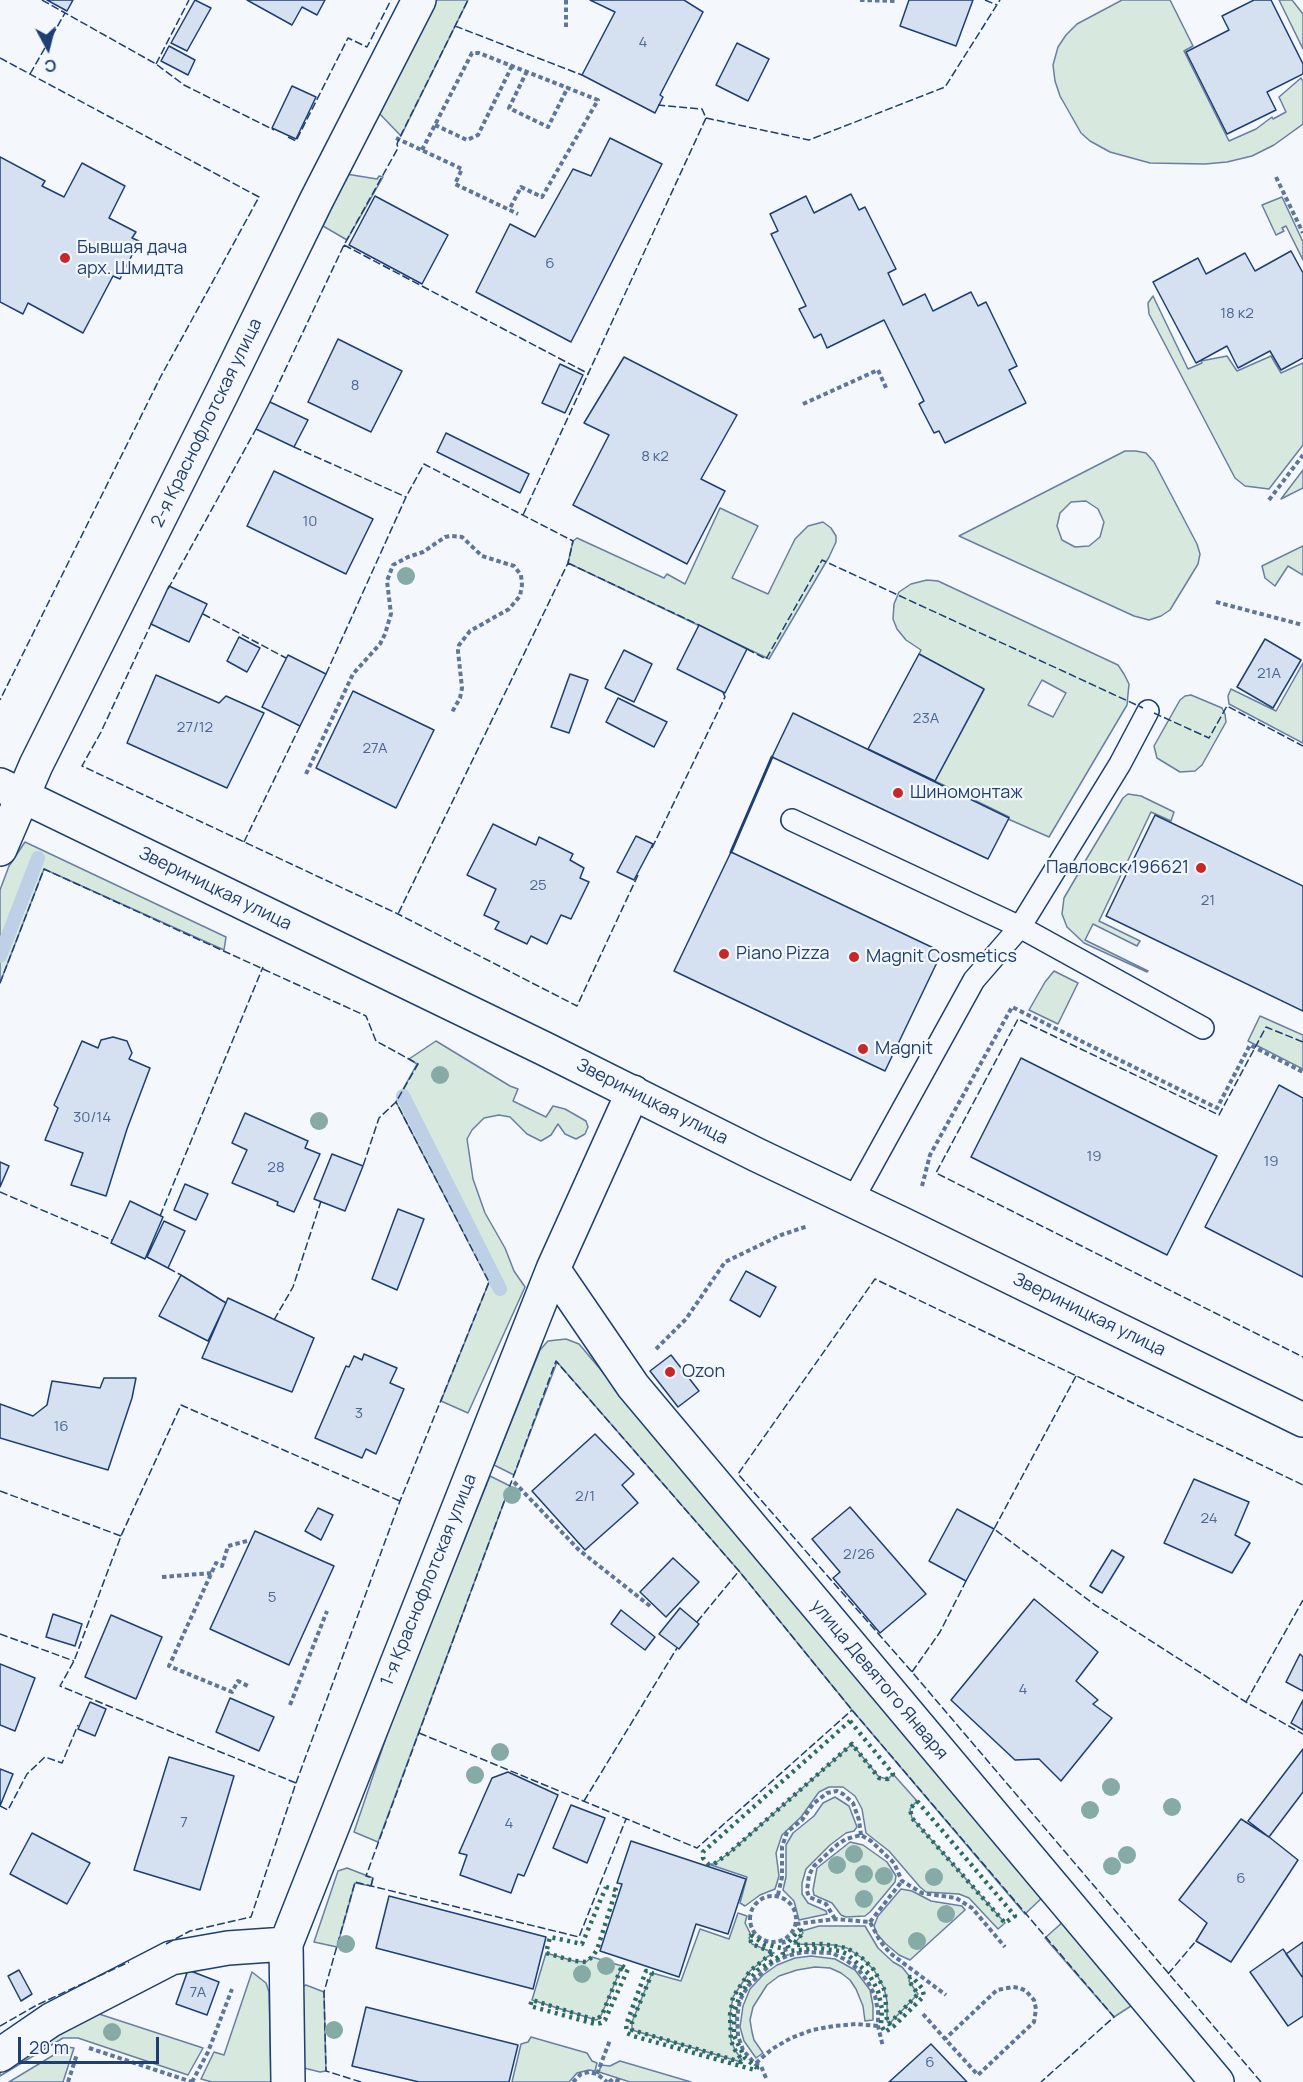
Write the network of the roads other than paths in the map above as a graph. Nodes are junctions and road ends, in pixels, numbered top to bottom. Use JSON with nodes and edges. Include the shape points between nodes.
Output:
{"nodes":[{"id":1,"x":419,"y":0,"type":"edge"},
{"id":2,"x":1148,"y":711,"type":"dead end"},
{"id":3,"x":12,"y":791,"type":"edge"},
{"id":4,"x":792,"y":820,"type":"dead end"},
{"id":5,"x":0,"y":849,"type":"edge"},
{"id":6,"x":1020,"y":927,"type":"junction"},
{"id":7,"x":1203,"y":1028,"type":"dead end"},
{"id":8,"x":633,"y":1092,"type":"junction"},
{"id":9,"x":852,"y":1201,"type":"junction"},
{"id":10,"x":553,"y":1269,"type":"junction"},
{"id":11,"x":1303,"y":1420,"type":"edge"},
{"id":12,"x":286,"y":1944,"type":"junction"},
{"id":13,"x":0,"y":2055,"type":"edge"},
{"id":14,"x":288,"y":2082,"type":"edge"},
{"id":15,"x":1217,"y":2082,"type":"edge"}],
"edges":[{"from":1,"to":3,"type":"street","name":"2-я Краснофлотская улица","via":[[36,765]]},
{"from":2,"to":6,"type":"lane"},
{"from":3,"to":5,"type":"street","name":"2-я Краснофлотская улица"},
{"from":3,"to":8,"type":"street","name":"Звериницкая улица"},
{"from":4,"to":6,"type":"lane"},
{"from":6,"to":7,"type":"lane"},
{"from":6,"to":9,"type":"lane","via":[[974,980]]},
{"from":8,"to":9,"type":"street","name":"Звериницкая улица"},
{"from":8,"to":10,"type":"street","name":"1-я Краснофлотская улица"},
{"from":9,"to":11,"type":"street","name":"Звериницкая улица"},
{"from":10,"to":12,"type":"street","name":"1-я Краснофлотская улица"},
{"from":10,"to":15,"type":"street","name":"улица Девятого Января","via":[[649,1405]]},
{"from":12,"to":13,"type":"street","via":[[228,1948],[171,1958],[51,2020]]},
{"from":12,"to":14,"type":"street","name":"1-я Краснофлотская улица"}]}
